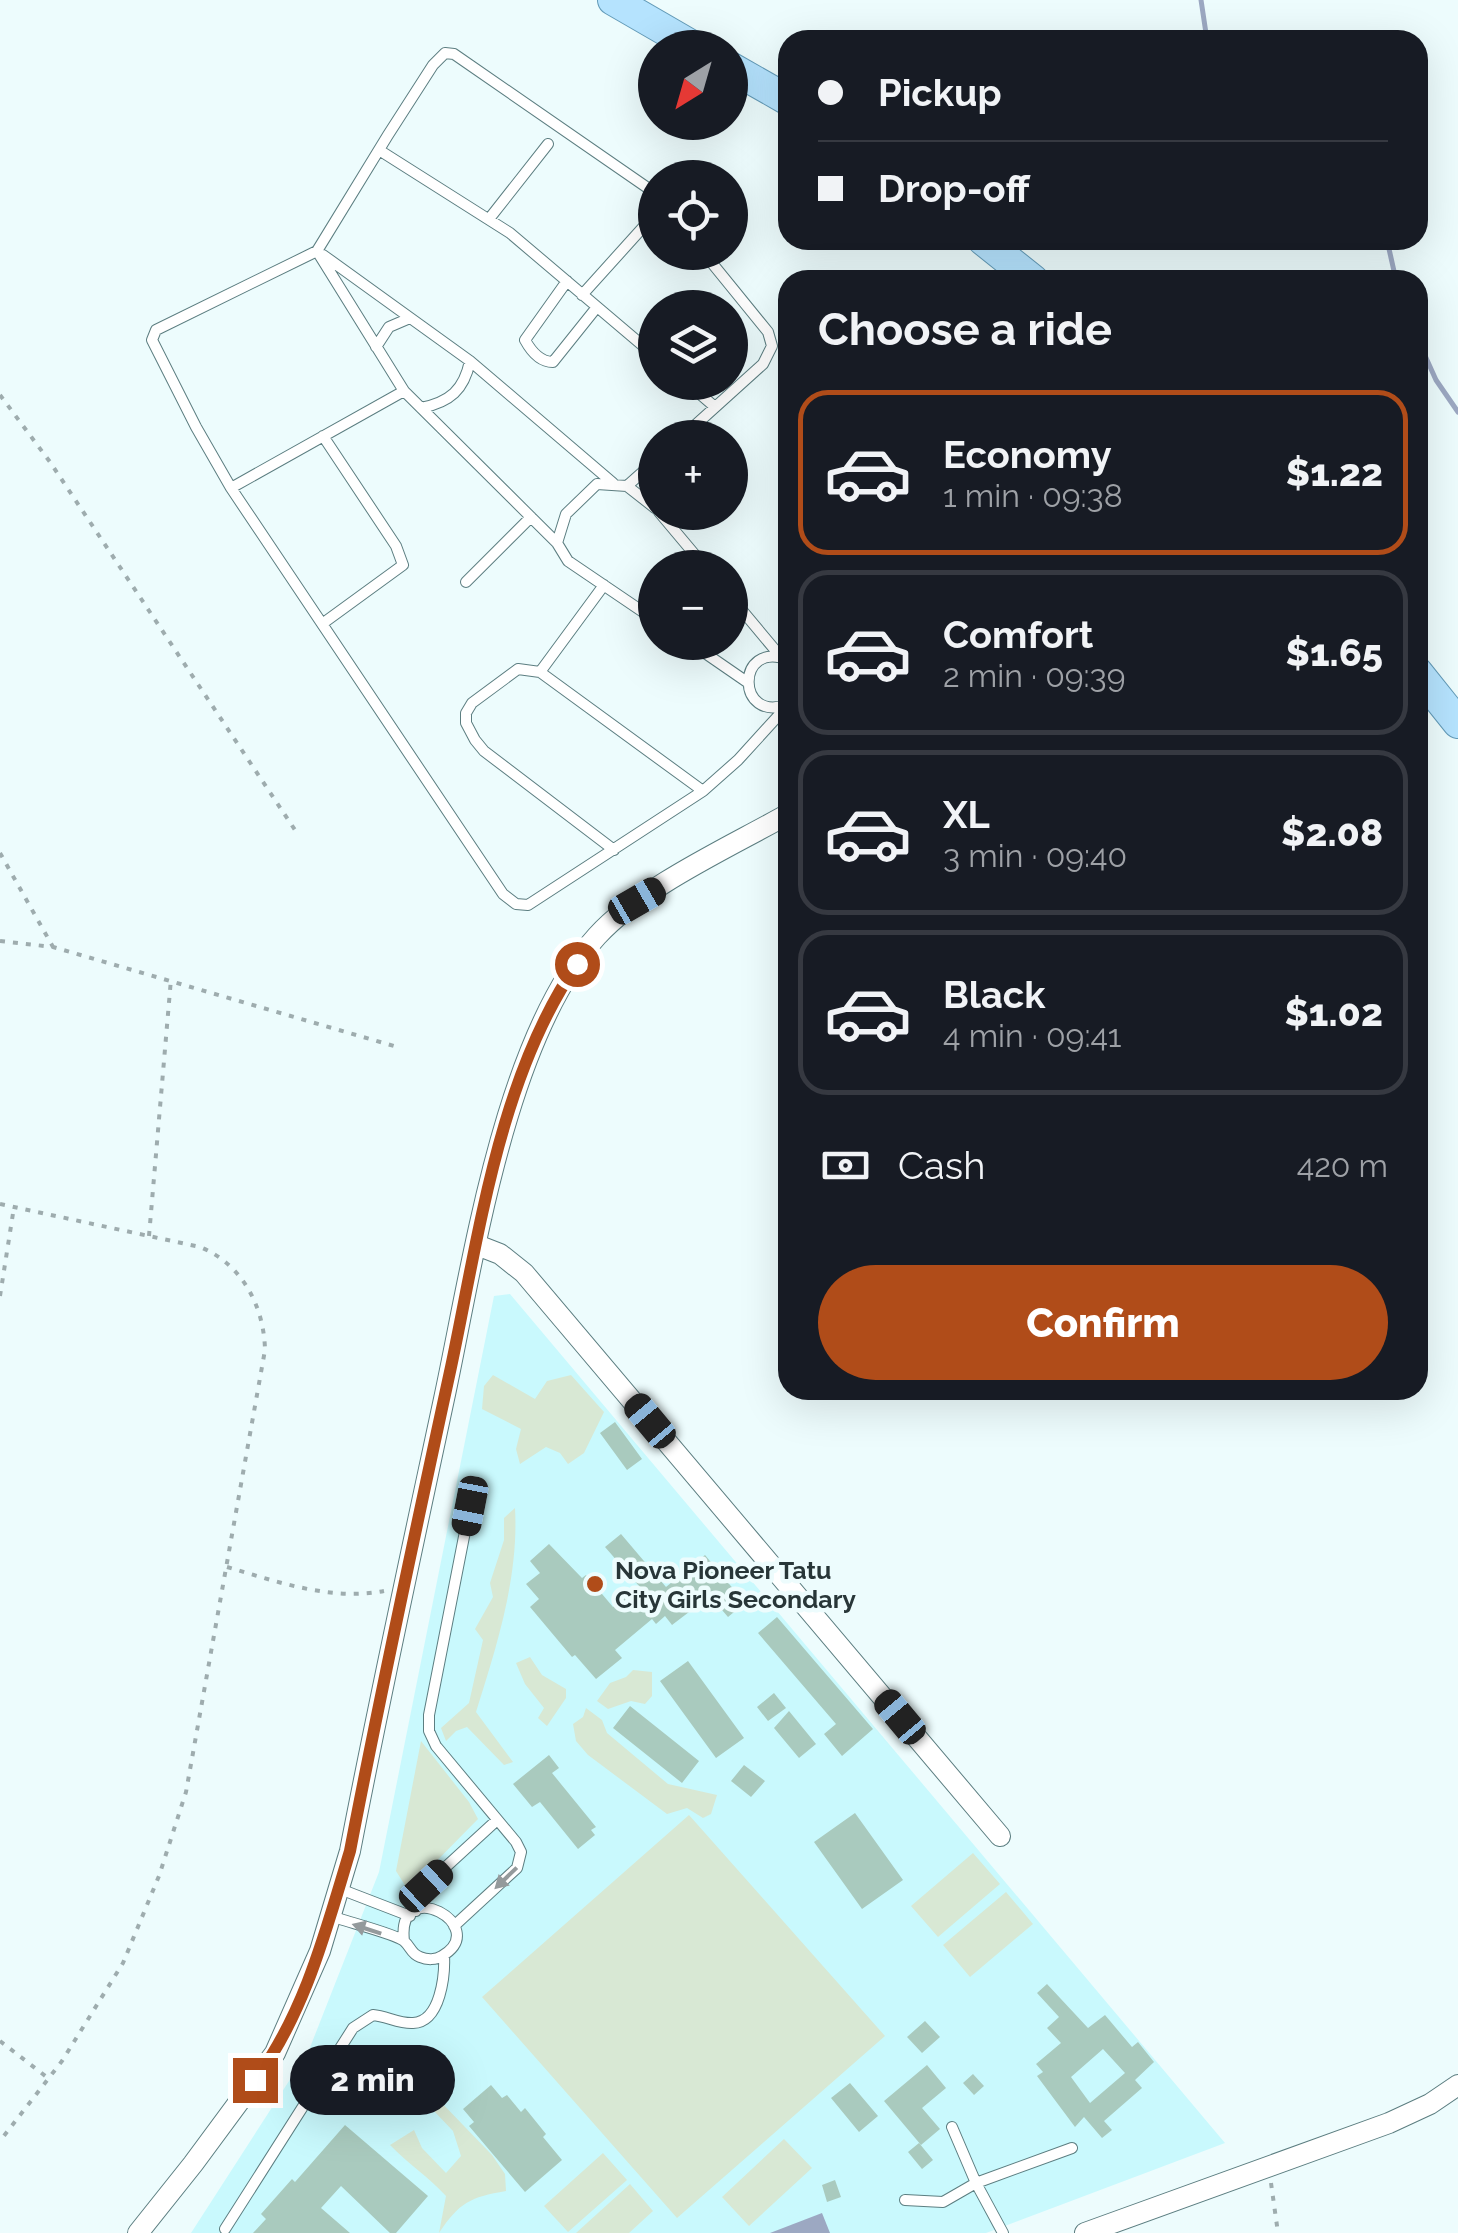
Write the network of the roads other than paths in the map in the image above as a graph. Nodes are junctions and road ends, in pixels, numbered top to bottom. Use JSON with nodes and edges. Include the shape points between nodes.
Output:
{"nodes":[{"id":1,"x":613,"y":0,"type":"edge"},
{"id":2,"x":665,"y":30,"type":"edge"},
{"id":3,"x":748,"y":77,"type":"edge"},
{"id":4,"x":778,"y":94,"type":"edge"},
{"id":5,"x":548,"y":144,"type":"dead end"},
{"id":6,"x":379,"y":150,"type":"junction"},
{"id":7,"x":638,"y":181,"type":"edge"},
{"id":8,"x":489,"y":219,"type":"junction"},
{"id":9,"x":638,"y":233,"type":"edge"},
{"id":10,"x":984,"y":250,"type":"edge"},
{"id":11,"x":996,"y":250,"type":"edge"},
{"id":12,"x":317,"y":251,"type":"junction"},
{"id":13,"x":718,"y":270,"type":"edge"},
{"id":14,"x":1003,"y":270,"type":"edge"},
{"id":15,"x":1020,"y":270,"type":"edge"},
{"id":16,"x":567,"y":282,"type":"junction"},
{"id":17,"x":582,"y":296,"type":"junction"},
{"id":18,"x":597,"y":307,"type":"junction"},
{"id":19,"x":410,"y":318,"type":"junction"},
{"id":20,"x":638,"y":342,"type":"edge"},
{"id":21,"x":376,"y":347,"type":"junction"},
{"id":22,"x":470,"y":361,"type":"junction"},
{"id":23,"x":404,"y":391,"type":"junction"},
{"id":24,"x":708,"y":400,"type":"edge"},
{"id":25,"x":715,"y":407,"type":"junction"},
{"id":26,"x":421,"y":408,"type":"junction"},
{"id":27,"x":701,"y":420,"type":"edge"},
{"id":28,"x":323,"y":436,"type":"junction"},
{"id":29,"x":638,"y":476,"type":"edge"},
{"id":30,"x":613,"y":483,"type":"junction"},
{"id":31,"x":627,"y":486,"type":"junction"},
{"id":32,"x":232,"y":488,"type":"junction"},
{"id":33,"x":638,"y":495,"type":"edge"},
{"id":34,"x":532,"y":517,"type":"junction"},
{"id":35,"x":674,"y":530,"type":"edge"},
{"id":36,"x":557,"y":543,"type":"junction"},
{"id":37,"x":691,"y":550,"type":"edge"},
{"id":38,"x":466,"y":582,"type":"dead end"},
{"id":39,"x":604,"y":586,"type":"junction"},
{"id":40,"x":638,"y":609,"type":"edge"},
{"id":41,"x":748,"y":617,"type":"edge"},
{"id":42,"x":322,"y":624,"type":"junction"},
{"id":43,"x":778,"y":652,"type":"edge"},
{"id":44,"x":778,"y":657,"type":"edge"},
{"id":45,"x":716,"y":660,"type":"edge"},
{"id":46,"x":540,"y":672,"type":"junction"},
{"id":47,"x":748,"y":682,"type":"junction"},
{"id":48,"x":1428,"y":685,"type":"edge"},
{"id":49,"x":1428,"y":704,"type":"edge"},
{"id":50,"x":776,"y":712,"type":"junction"},
{"id":51,"x":778,"y":714,"type":"edge"},
{"id":52,"x":1458,"y":723,"type":"edge"},
{"id":53,"x":1458,"y":735,"type":"edge"},
{"id":54,"x":703,"y":791,"type":"junction"},
{"id":55,"x":778,"y":820,"type":"edge"},
{"id":56,"x":614,"y":850,"type":"junction"},
{"id":57,"x":477,"y":1245,"type":"junction"},
{"id":58,"x":470,"y":1506,"type":"dead end"},
{"id":59,"x":497,"y":1820,"type":"junction"},
{"id":60,"x":1000,"y":1836,"type":"dead end"},
{"id":61,"x":339,"y":1888,"type":"junction"},
{"id":62,"x":413,"y":1913,"type":"junction"},
{"id":63,"x":331,"y":1916,"type":"junction"},
{"id":64,"x":454,"y":1926,"type":"junction"},
{"id":65,"x":404,"y":1941,"type":"junction"},
{"id":66,"x":444,"y":1955,"type":"junction"},
{"id":67,"x":1457,"y":2088,"type":"edge"},
{"id":68,"x":952,"y":2126,"type":"dead end"},
{"id":69,"x":1072,"y":2148,"type":"dead end"},
{"id":70,"x":976,"y":2183,"type":"junction"},
{"id":71,"x":906,"y":2200,"type":"dead end"},
{"id":72,"x":225,"y":2229,"type":"dead end"},
{"id":73,"x":138,"y":2233,"type":"edge"},
{"id":74,"x":1004,"y":2233,"type":"edge"},
{"id":75,"x":1086,"y":2233,"type":"edge"}],
"edges":[{"from":1,"to":2,"type":"main road"},
{"from":3,"to":4,"type":"main road"},
{"from":5,"to":8,"type":"lane"},
{"from":6,"to":7,"type":"lane","via":[[446,53]]},
{"from":6,"to":8,"type":"lane"},
{"from":6,"to":12,"type":"lane"},
{"from":8,"to":16,"type":"lane"},
{"from":9,"to":17,"type":"lane"},
{"from":10,"to":14,"type":"main road"},
{"from":11,"to":15,"type":"main road"},
{"from":12,"to":19,"type":"lane"},
{"from":12,"to":21,"type":"lane"},
{"from":12,"to":32,"type":"lane","via":[[156,330],[152,340]]},
{"from":13,"to":25,"type":"lane","via":[[772,346],[764,364]]},
{"from":16,"to":17,"type":"lane"},
{"from":16,"to":18,"type":"lane","via":[[526,340],[537,356],[553,362]]},
{"from":17,"to":18,"type":"lane"},
{"from":18,"to":20,"type":"lane"},
{"from":19,"to":21,"type":"lane","via":[[389,327]]},
{"from":19,"to":22,"type":"lane"},
{"from":21,"to":23,"type":"lane"},
{"from":22,"to":26,"type":"lane","via":[[466,382],[453,397]]},
{"from":22,"to":30,"type":"lane"},
{"from":23,"to":26,"type":"lane"},
{"from":23,"to":28,"type":"lane"},
{"from":24,"to":25,"type":"lane"},
{"from":25,"to":27,"type":"lane"},
{"from":26,"to":34,"type":"lane"},
{"from":28,"to":32,"type":"lane"},
{"from":28,"to":42,"type":"lane","via":[[403,565]]},
{"from":29,"to":31,"type":"lane"},
{"from":30,"to":31,"type":"lane"},
{"from":30,"to":36,"type":"lane","via":[[597,484],[566,514]]},
{"from":31,"to":33,"type":"lane"},
{"from":32,"to":42,"type":"lane"},
{"from":34,"to":36,"type":"lane"},
{"from":34,"to":38,"type":"lane"},
{"from":35,"to":37,"type":"lane"},
{"from":36,"to":39,"type":"lane","via":[[568,562]]},
{"from":39,"to":40,"type":"lane"},
{"from":39,"to":46,"type":"lane"},
{"from":41,"to":43,"type":"lane"},
{"from":42,"to":56,"type":"lane","via":[[503,894],[528,905]]},
{"from":44,"to":47,"type":"lane","via":[[758,661]]},
{"from":45,"to":47,"type":"lane"},
{"from":46,"to":54,"type":"lane"},
{"from":46,"to":56,"type":"lane","via":[[518,669],[472,704],[466,723],[484,752]]},
{"from":47,"to":50,"type":"lane","via":[[752,697]]},
{"from":48,"to":52,"type":"main road"},
{"from":49,"to":53,"type":"main road"},
{"from":50,"to":51,"type":"lane"},
{"from":50,"to":54,"type":"lane"},
{"from":54,"to":56,"type":"lane"},
{"from":55,"to":57,"type":"street","via":[[637,901],[596,936],[558,992],[530,1052]]},
{"from":57,"to":60,"type":"street","via":[[524,1273]]},
{"from":57,"to":61,"type":"street"},
{"from":58,"to":59,"type":"lane","via":[[429,1731]]},
{"from":59,"to":62,"type":"lane","via":[[426,1886]]},
{"from":59,"to":64,"type":"lane","one_way":true,"via":[[516,1842],[520,1862]]},
{"from":61,"to":62,"type":"lane"},
{"from":61,"to":63,"type":"street"},
{"from":62,"to":64,"type":"lane","via":[[440,1910]]},
{"from":62,"to":65,"type":"lane"},
{"from":65,"to":63,"type":"lane","one_way":true},
{"from":63,"to":73,"type":"street","via":[[275,2054]]},
{"from":64,"to":66,"type":"lane"},
{"from":65,"to":66,"type":"lane","via":[[422,1958]]},
{"from":66,"to":72,"type":"lane","via":[[442,1987],[428,2016],[414,2024],[373,2016],[353,2028]]},
{"from":67,"to":75,"type":"street","via":[[1388,2123]]},
{"from":68,"to":70,"type":"lane"},
{"from":69,"to":70,"type":"lane"},
{"from":70,"to":71,"type":"lane","via":[[943,2202]]},
{"from":70,"to":74,"type":"lane"}]}
